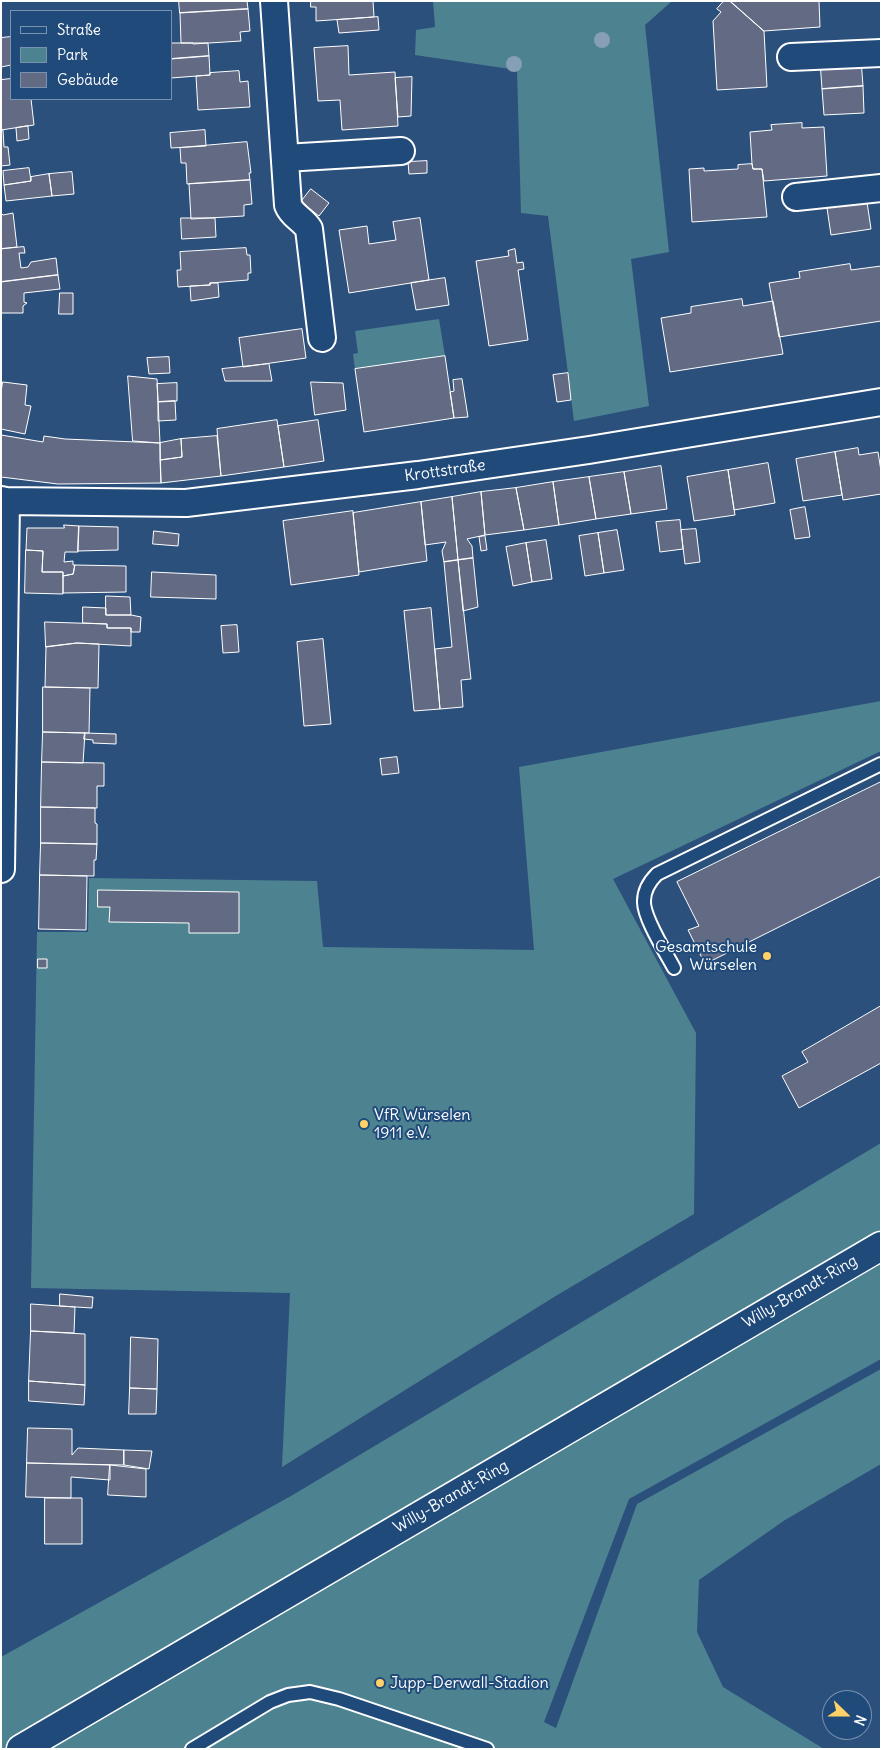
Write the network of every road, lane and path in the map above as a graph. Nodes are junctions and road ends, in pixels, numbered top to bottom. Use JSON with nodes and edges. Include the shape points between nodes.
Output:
{"nodes":[{"id":1,"x":274,"y":1,"type":"edge"},
{"id":2,"x":881,"y":53,"type":"edge"},
{"id":3,"x":790,"y":57,"type":"dead end"},
{"id":4,"x":400,"y":151,"type":"dead end"},
{"id":5,"x":285,"y":158,"type":"junction"},
{"id":6,"x":881,"y":188,"type":"edge"},
{"id":7,"x":796,"y":197,"type":"dead end"},
{"id":8,"x":322,"y":338,"type":"dead end"},
{"id":9,"x":881,"y":402,"type":"edge"},
{"id":10,"x":4,"y":501,"type":"edge"},
{"id":11,"x":881,"y":764,"type":"edge"},
{"id":12,"x":1,"y":869,"type":"edge"},
{"id":13,"x":674,"y":968,"type":"dead end"},
{"id":14,"x":881,"y":1246,"type":"edge"},
{"id":15,"x":21,"y":1749,"type":"edge"},
{"id":16,"x":192,"y":1749,"type":"edge"},
{"id":17,"x":487,"y":1749,"type":"edge"}],
"edges":[{"from":1,"to":5,"type":"street"},
{"from":2,"to":3,"type":"street"},
{"from":4,"to":5,"type":"street"},
{"from":5,"to":8,"type":"street","via":[[288,205],[291,213],[309,229]]},
{"from":6,"to":7,"type":"street"},
{"from":9,"to":10,"type":"street","name":"Krottstraße","via":[[418,475],[186,503]]},
{"from":10,"to":12,"type":"street"},
{"from":11,"to":13,"type":"lane","via":[[657,874],[650,881],[644,903],[646,915]]},
{"from":14,"to":15,"type":"main road","name":"Willy-Brandt-Ring"},
{"from":16,"to":17,"type":"lane","via":[[270,1702],[310,1692]]}]}
